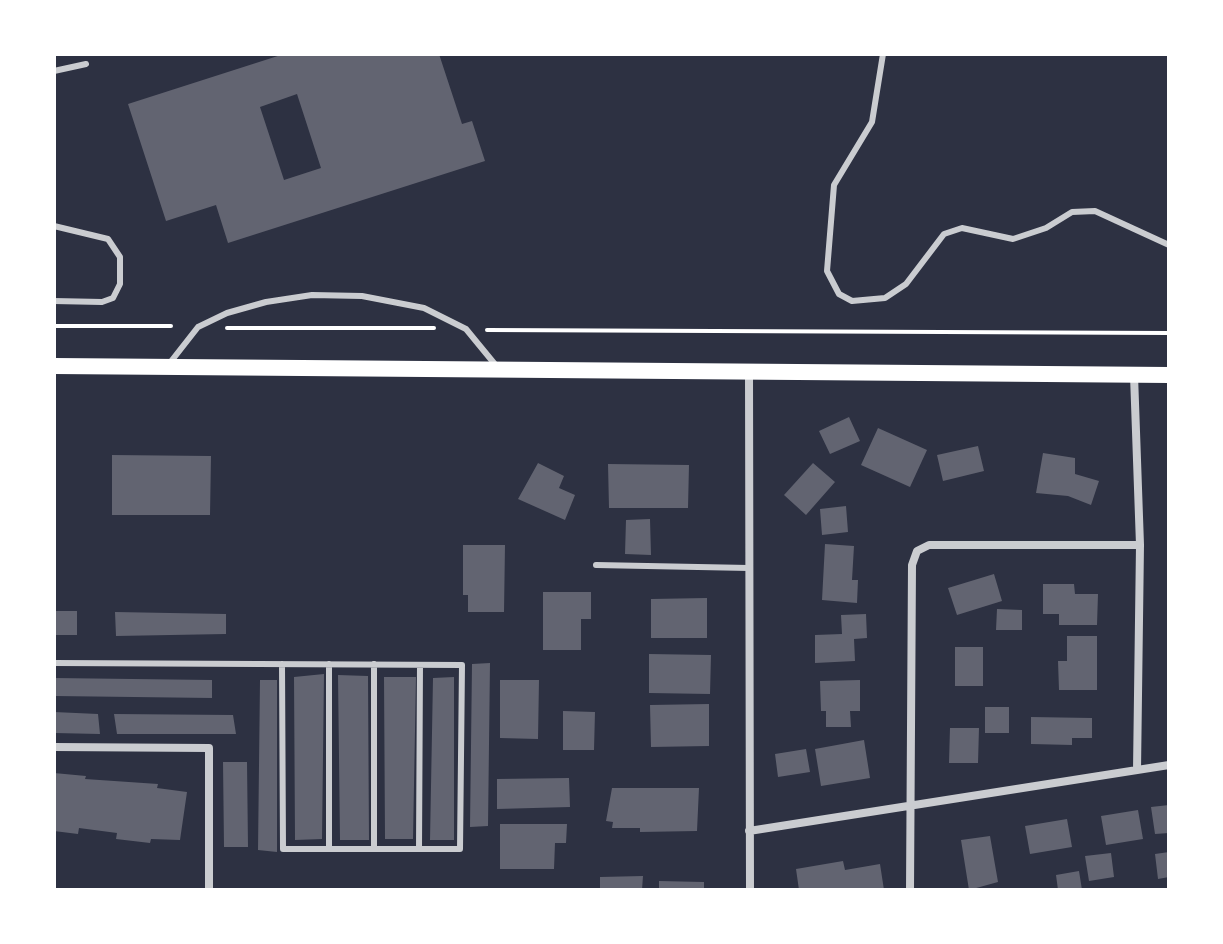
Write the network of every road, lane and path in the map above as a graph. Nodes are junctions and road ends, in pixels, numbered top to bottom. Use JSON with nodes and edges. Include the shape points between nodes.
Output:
{"nodes":[{"id":1,"x":883,"y":54,"type":"edge"},
{"id":2,"x":86,"y":64,"type":"dead end"},
{"id":3,"x":54,"y":71,"type":"edge"},
{"id":4,"x":54,"y":226,"type":"edge"},
{"id":5,"x":1169,"y":245,"type":"edge"},
{"id":6,"x":54,"y":301,"type":"edge"},
{"id":7,"x":54,"y":326,"type":"edge"},
{"id":8,"x":171,"y":326,"type":"dead end"},
{"id":9,"x":212,"y":328,"type":"dead end"},
{"id":10,"x":434,"y":328,"type":"dead end"},
{"id":11,"x":487,"y":330,"type":"dead end"},
{"id":12,"x":1169,"y":333,"type":"edge"},
{"id":13,"x":54,"y":366,"type":"edge"},
{"id":14,"x":166,"y":367,"type":"junction"},
{"id":15,"x":501,"y":371,"type":"junction"},
{"id":16,"x":749,"y":373,"type":"junction"},
{"id":17,"x":1134,"y":375,"type":"junction"},
{"id":18,"x":1169,"y":375,"type":"edge"},
{"id":19,"x":1140,"y":545,"type":"junction"},
{"id":20,"x":596,"y":565,"type":"dead end"},
{"id":21,"x":749,"y":568,"type":"junction"},
{"id":22,"x":54,"y":663,"type":"edge"},
{"id":23,"x":282,"y":664,"type":"junction"},
{"id":24,"x":329,"y":664,"type":"junction"},
{"id":25,"x":374,"y":664,"type":"junction"},
{"id":26,"x":420,"y":665,"type":"junction"},
{"id":27,"x":54,"y":747,"type":"edge"},
{"id":28,"x":1169,"y":765,"type":"edge"},
{"id":29,"x":1137,"y":770,"type":"junction"},
{"id":30,"x":912,"y":808,"type":"junction"},
{"id":31,"x":749,"y":831,"type":"junction"},
{"id":32,"x":329,"y":849,"type":"junction"},
{"id":33,"x":374,"y":849,"type":"junction"},
{"id":34,"x":419,"y":849,"type":"junction"},
{"id":35,"x":209,"y":890,"type":"edge"},
{"id":36,"x":750,"y":890,"type":"edge"},
{"id":37,"x":910,"y":890,"type":"edge"}],
"edges":[{"from":1,"to":5,"type":"lane","via":[[872,122],[834,185],[827,271],[839,294],[852,301],[885,298],[906,284],[944,234],[962,228],[1013,239],[1072,212],[1095,211]]},
{"from":2,"to":3,"type":"lane"},
{"from":4,"to":6,"type":"lane","via":[[114,244],[120,257],[120,284],[117,294],[102,302]]},
{"from":7,"to":8,"type":"path"},
{"from":9,"to":10,"type":"path"},
{"from":11,"to":12,"type":"path"},
{"from":13,"to":14,"type":"main road"},
{"from":14,"to":15,"type":"main road"},
{"from":14,"to":15,"type":"lane","via":[[208,322],[266,302],[312,295],[362,296],[424,308],[466,329]]},
{"from":15,"to":16,"type":"main road"},
{"from":16,"to":17,"type":"main road"},
{"from":16,"to":21,"type":"street"},
{"from":17,"to":18,"type":"main road"},
{"from":17,"to":19,"type":"street"},
{"from":19,"to":29,"type":"street"},
{"from":19,"to":30,"type":"street","via":[[929,545],[917,551],[912,565]]},
{"from":20,"to":21,"type":"lane"},
{"from":21,"to":31,"type":"street"},
{"from":22,"to":23,"type":"lane"},
{"from":23,"to":24,"type":"lane"},
{"from":23,"to":32,"type":"lane","via":[[283,849]]},
{"from":24,"to":25,"type":"lane"},
{"from":24,"to":32,"type":"lane"},
{"from":25,"to":26,"type":"lane"},
{"from":25,"to":33,"type":"lane"},
{"from":26,"to":34,"type":"lane"},
{"from":26,"to":34,"type":"lane","via":[[462,665],[460,849]]},
{"from":27,"to":35,"type":"street","via":[[209,748]]},
{"from":28,"to":29,"type":"street"},
{"from":29,"to":30,"type":"street"},
{"from":30,"to":31,"type":"street"},
{"from":30,"to":37,"type":"street"},
{"from":31,"to":36,"type":"street"},
{"from":32,"to":33,"type":"lane"},
{"from":33,"to":34,"type":"lane"}]}
